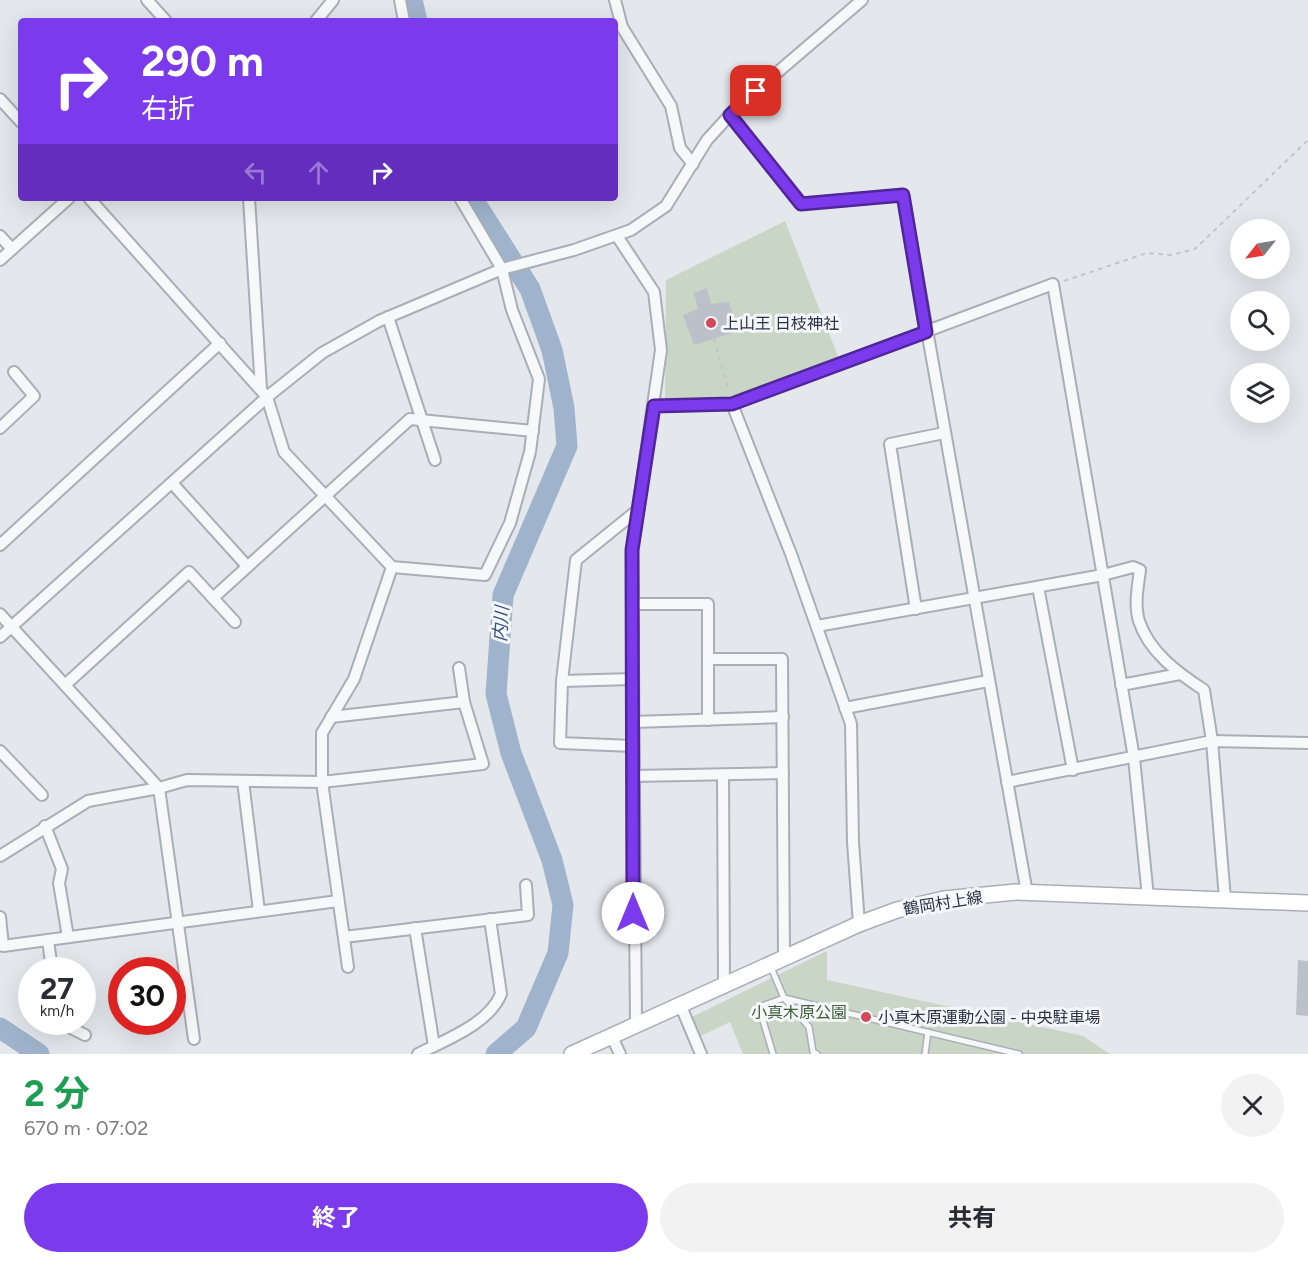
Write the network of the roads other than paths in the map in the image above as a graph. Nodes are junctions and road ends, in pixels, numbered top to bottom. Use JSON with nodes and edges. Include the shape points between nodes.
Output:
{"nodes":[{"id":1,"x":147,"y":0,"type":"edge"},
{"id":2,"x":400,"y":0,"type":"edge"},
{"id":3,"x":615,"y":0,"type":"edge"},
{"id":4,"x":862,"y":0,"type":"edge"},
{"id":5,"x":328,"y":1,"type":"edge"},
{"id":6,"x":162,"y":18,"type":"edge"},
{"id":7,"x":318,"y":18,"type":"edge"},
{"id":8,"x":403,"y":18,"type":"edge"},
{"id":9,"x":0,"y":99,"type":"edge"},
{"id":10,"x":730,"y":115,"type":"junction"},
{"id":11,"x":18,"y":119,"type":"edge"},
{"id":12,"x":693,"y":164,"type":"junction"},
{"id":13,"x":66,"y":201,"type":"edge"},
{"id":14,"x":92,"y":201,"type":"edge"},
{"id":15,"x":249,"y":201,"type":"edge"},
{"id":16,"x":462,"y":201,"type":"edge"},
{"id":17,"x":0,"y":236,"type":"edge"},
{"id":18,"x":617,"y":236,"type":"junction"},
{"id":19,"x":12,"y":249,"type":"junction"},
{"id":20,"x":0,"y":260,"type":"edge"},
{"id":21,"x":502,"y":269,"type":"junction"},
{"id":22,"x":388,"y":316,"type":"junction"},
{"id":23,"x":926,"y":332,"type":"junction"},
{"id":24,"x":220,"y":343,"type":"junction"},
{"id":25,"x":14,"y":372,"type":"dead end"},
{"id":26,"x":264,"y":393,"type":"junction"},
{"id":27,"x":732,"y":404,"type":"junction"},
{"id":28,"x":654,"y":406,"type":"junction"},
{"id":29,"x":422,"y":419,"type":"junction"},
{"id":30,"x":0,"y":428,"type":"edge"},
{"id":31,"x":533,"y":431,"type":"junction"},
{"id":32,"x":944,"y":433,"type":"junction"},
{"id":33,"x":435,"y":460,"type":"dead end"},
{"id":34,"x":172,"y":483,"type":"junction"},
{"id":35,"x":326,"y":496,"type":"junction"},
{"id":36,"x":639,"y":509,"type":"junction"},
{"id":37,"x":0,"y":545,"type":"edge"},
{"id":38,"x":247,"y":566,"type":"junction"},
{"id":39,"x":392,"y":567,"type":"junction"},
{"id":40,"x":1103,"y":575,"type":"junction"},
{"id":41,"x":1038,"y":587,"type":"junction"},
{"id":42,"x":213,"y":598,"type":"junction"},
{"id":43,"x":974,"y":598,"type":"junction"},
{"id":44,"x":633,"y":604,"type":"junction"},
{"id":45,"x":916,"y":609,"type":"junction"},
{"id":46,"x":0,"y":614,"type":"edge"},
{"id":47,"x":235,"y":622,"type":"dead end"},
{"id":48,"x":817,"y":626,"type":"junction"},
{"id":49,"x":12,"y":627,"type":"junction"},
{"id":50,"x":0,"y":637,"type":"edge"},
{"id":51,"x":708,"y":659,"type":"junction"},
{"id":52,"x":459,"y":668,"type":"dead end"},
{"id":53,"x":1180,"y":674,"type":"junction"},
{"id":54,"x":633,"y":679,"type":"junction"},
{"id":55,"x":562,"y":681,"type":"junction"},
{"id":56,"x":988,"y":681,"type":"junction"},
{"id":57,"x":65,"y":685,"type":"junction"},
{"id":58,"x":1121,"y":685,"type":"junction"},
{"id":59,"x":464,"y":702,"type":"junction"},
{"id":60,"x":845,"y":708,"type":"junction"},
{"id":61,"x":331,"y":717,"type":"junction"},
{"id":62,"x":783,"y":717,"type":"junction"},
{"id":63,"x":708,"y":720,"type":"junction"},
{"id":64,"x":633,"y":722,"type":"junction"},
{"id":65,"x":1212,"y":741,"type":"junction"},
{"id":66,"x":1308,"y":743,"type":"edge"},
{"id":67,"x":633,"y":746,"type":"junction"},
{"id":68,"x":0,"y":751,"type":"edge"},
{"id":69,"x":1134,"y":758,"type":"junction"},
{"id":70,"x":1073,"y":770,"type":"junction"},
{"id":71,"x":783,"y":773,"type":"junction"},
{"id":72,"x":723,"y":775,"type":"junction"},
{"id":73,"x":633,"y":776,"type":"junction"},
{"id":74,"x":243,"y":781,"type":"junction"},
{"id":75,"x":322,"y":782,"type":"junction"},
{"id":76,"x":1007,"y":782,"type":"junction"},
{"id":77,"x":159,"y":788,"type":"junction"},
{"id":78,"x":42,"y":795,"type":"dead end"},
{"id":79,"x":45,"y":826,"type":"junction"},
{"id":80,"x":0,"y":856,"type":"edge"},
{"id":81,"x":526,"y":885,"type":"dead end"},
{"id":82,"x":1027,"y":893,"type":"junction"},
{"id":83,"x":1148,"y":897,"type":"junction"},
{"id":84,"x":1225,"y":900,"type":"junction"},
{"id":85,"x":338,"y":901,"type":"junction"},
{"id":86,"x":1308,"y":903,"type":"edge"},
{"id":87,"x":259,"y":911,"type":"junction"},
{"id":88,"x":0,"y":917,"type":"edge"},
{"id":89,"x":490,"y":919,"type":"junction"},
{"id":90,"x":178,"y":922,"type":"junction"},
{"id":91,"x":859,"y":924,"type":"junction"},
{"id":92,"x":415,"y":928,"type":"junction"},
{"id":93,"x":68,"y":937,"type":"junction"},
{"id":94,"x":344,"y":937,"type":"junction"},
{"id":95,"x":48,"y":940,"type":"junction"},
{"id":96,"x":50,"y":957,"type":"edge"},
{"id":97,"x":784,"y":957,"type":"junction"},
{"id":98,"x":770,"y":964,"type":"junction"},
{"id":99,"x":348,"y":967,"type":"dead end"},
{"id":100,"x":724,"y":984,"type":"junction"},
{"id":101,"x":784,"y":998,"type":"junction"},
{"id":102,"x":680,"y":1004,"type":"junction"},
{"id":103,"x":636,"y":1024,"type":"junction"},
{"id":104,"x":928,"y":1032,"type":"junction"},
{"id":105,"x":611,"y":1035,"type":"junction"},
{"id":106,"x":194,"y":1039,"type":"dead end"},
{"id":107,"x":434,"y":1046,"type":"junction"},
{"id":108,"x":418,"y":1054,"type":"edge"},
{"id":109,"x":572,"y":1054,"type":"edge"},
{"id":110,"x":620,"y":1054,"type":"edge"},
{"id":111,"x":701,"y":1054,"type":"edge"},
{"id":112,"x":773,"y":1054,"type":"edge"},
{"id":113,"x":817,"y":1054,"type":"edge"},
{"id":114,"x":925,"y":1054,"type":"edge"},
{"id":115,"x":1019,"y":1054,"type":"edge"}],
"edges":[{"from":1,"to":6,"type":"street"},
{"from":2,"to":8,"type":"street"},
{"from":3,"to":12,"type":"street","via":[[622,27],[671,106],[680,148]]},
{"from":4,"to":10,"type":"street"},
{"from":5,"to":7,"type":"street"},
{"from":9,"to":11,"type":"street"},
{"from":10,"to":12,"type":"street"},
{"from":10,"to":23,"type":"street","via":[[801,204],[903,195]]},
{"from":12,"to":18,"type":"street","via":[[666,206]]},
{"from":13,"to":19,"type":"street"},
{"from":14,"to":24,"type":"street"},
{"from":15,"to":26,"type":"street"},
{"from":16,"to":21,"type":"street"},
{"from":17,"to":19,"type":"street"},
{"from":18,"to":21,"type":"street"},
{"from":18,"to":28,"type":"street","via":[[654,292],[662,350]]},
{"from":19,"to":20,"type":"street"},
{"from":21,"to":22,"type":"street"},
{"from":21,"to":31,"type":"street","via":[[512,310],[539,380]]},
{"from":22,"to":26,"type":"street","via":[[322,353]]},
{"from":22,"to":29,"type":"street"},
{"from":23,"to":27,"type":"street"},
{"from":23,"to":32,"type":"street"},
{"from":23,"to":40,"type":"street","via":[[1053,284]]},
{"from":24,"to":26,"type":"street"},
{"from":24,"to":37,"type":"street"},
{"from":25,"to":30,"type":"street","via":[[34,396]]},
{"from":26,"to":34,"type":"street"},
{"from":26,"to":35,"type":"street","via":[[284,452]]},
{"from":27,"to":28,"type":"street"},
{"from":27,"to":48,"type":"street"},
{"from":28,"to":36,"type":"street"},
{"from":29,"to":31,"type":"street"},
{"from":29,"to":33,"type":"street"},
{"from":29,"to":35,"type":"street","via":[[410,419]]},
{"from":31,"to":39,"type":"street","via":[[510,523],[485,575]]},
{"from":32,"to":43,"type":"street"},
{"from":32,"to":45,"type":"street","via":[[890,444]]},
{"from":34,"to":38,"type":"street"},
{"from":34,"to":49,"type":"street"},
{"from":35,"to":38,"type":"street"},
{"from":35,"to":39,"type":"street"},
{"from":36,"to":44,"type":"street","via":[[632,550]]},
{"from":36,"to":55,"type":"street","via":[[576,560]]},
{"from":38,"to":42,"type":"street"},
{"from":39,"to":61,"type":"street","via":[[354,678]]},
{"from":40,"to":41,"type":"street"},
{"from":40,"to":53,"type":"street","via":[[1133,567],[1140,570],[1138,620],[1150,642]]},
{"from":40,"to":58,"type":"street"},
{"from":41,"to":43,"type":"street"},
{"from":41,"to":70,"type":"street"},
{"from":42,"to":47,"type":"street"},
{"from":42,"to":57,"type":"street","via":[[189,572]]},
{"from":43,"to":45,"type":"street"},
{"from":43,"to":56,"type":"street"},
{"from":44,"to":51,"type":"street","via":[[708,604]]},
{"from":44,"to":54,"type":"street"},
{"from":45,"to":48,"type":"street"},
{"from":46,"to":49,"type":"street"},
{"from":48,"to":60,"type":"street"},
{"from":49,"to":50,"type":"street"},
{"from":49,"to":57,"type":"street"},
{"from":51,"to":62,"type":"street","via":[[782,659]]},
{"from":51,"to":63,"type":"street"},
{"from":52,"to":59,"type":"street"},
{"from":53,"to":58,"type":"street"},
{"from":53,"to":65,"type":"street","via":[[1204,690]]},
{"from":54,"to":55,"type":"street"},
{"from":54,"to":64,"type":"street"},
{"from":55,"to":67,"type":"street","via":[[560,743]]},
{"from":56,"to":60,"type":"street"},
{"from":56,"to":76,"type":"street"},
{"from":57,"to":77,"type":"street"},
{"from":58,"to":69,"type":"street"},
{"from":59,"to":61,"type":"street"},
{"from":59,"to":75,"type":"street","via":[[483,764]]},
{"from":60,"to":91,"type":"street","via":[[851,724]]},
{"from":61,"to":75,"type":"street","via":[[322,733]]},
{"from":62,"to":63,"type":"street"},
{"from":62,"to":71,"type":"street"},
{"from":63,"to":64,"type":"street"},
{"from":64,"to":67,"type":"street"},
{"from":65,"to":66,"type":"street"},
{"from":65,"to":69,"type":"street"},
{"from":65,"to":84,"type":"street"},
{"from":67,"to":73,"type":"street"},
{"from":68,"to":78,"type":"street"},
{"from":69,"to":70,"type":"street"},
{"from":69,"to":83,"type":"street"},
{"from":70,"to":76,"type":"street"},
{"from":71,"to":72,"type":"street"},
{"from":71,"to":97,"type":"street"},
{"from":72,"to":73,"type":"street"},
{"from":72,"to":100,"type":"street"},
{"from":73,"to":103,"type":"street"},
{"from":74,"to":75,"type":"street"},
{"from":74,"to":77,"type":"street","via":[[187,780]]},
{"from":74,"to":87,"type":"street"},
{"from":75,"to":85,"type":"street"},
{"from":76,"to":82,"type":"street"},
{"from":77,"to":79,"type":"street","via":[[88,801]]},
{"from":77,"to":90,"type":"street"},
{"from":79,"to":80,"type":"street"},
{"from":79,"to":93,"type":"street","via":[[62,869],[59,883]]},
{"from":81,"to":89,"type":"street","via":[[528,915]]},
{"from":82,"to":83,"type":"main road","name":"鶴岡村上線"},
{"from":82,"to":91,"type":"main road","name":"鶴岡村上線","via":[[944,899]]},
{"from":83,"to":84,"type":"main road","name":"鶴岡村上線"},
{"from":84,"to":86,"type":"main road","name":"鶴岡村上線"},
{"from":85,"to":87,"type":"street"},
{"from":85,"to":94,"type":"street"},
{"from":87,"to":90,"type":"street"},
{"from":88,"to":95,"type":"street","via":[[3,946]]},
{"from":89,"to":92,"type":"street"},
{"from":89,"to":107,"type":"street","via":[[501,994],[496,1004],[473,1023]]},
{"from":90,"to":93,"type":"street"},
{"from":90,"to":106,"type":"street"},
{"from":91,"to":97,"type":"main road","name":"鶴岡村上線"},
{"from":92,"to":94,"type":"street"},
{"from":92,"to":107,"type":"street"},
{"from":93,"to":95,"type":"street"},
{"from":94,"to":99,"type":"street"},
{"from":95,"to":96,"type":"street"},
{"from":97,"to":98,"type":"main road","name":"鶴岡村上線"},
{"from":98,"to":100,"type":"main road","name":"鶴岡村上線"},
{"from":98,"to":101,"type":"lane"},
{"from":100,"to":102,"type":"main road","name":"鶴岡村上線"},
{"from":101,"to":104,"type":"lane"},
{"from":101,"to":112,"type":"lane","via":[[759,1007]]},
{"from":101,"to":113,"type":"lane","via":[[809,1027],[813,1052]]},
{"from":102,"to":103,"type":"main road","name":"鶴岡村上線"},
{"from":102,"to":111,"type":"street"},
{"from":103,"to":105,"type":"main road","name":"鶴岡村上線"},
{"from":104,"to":114,"type":"lane"},
{"from":104,"to":115,"type":"lane"},
{"from":105,"to":109,"type":"main road","name":"鶴岡村上線"},
{"from":105,"to":110,"type":"street"},
{"from":107,"to":108,"type":"street"}]}
